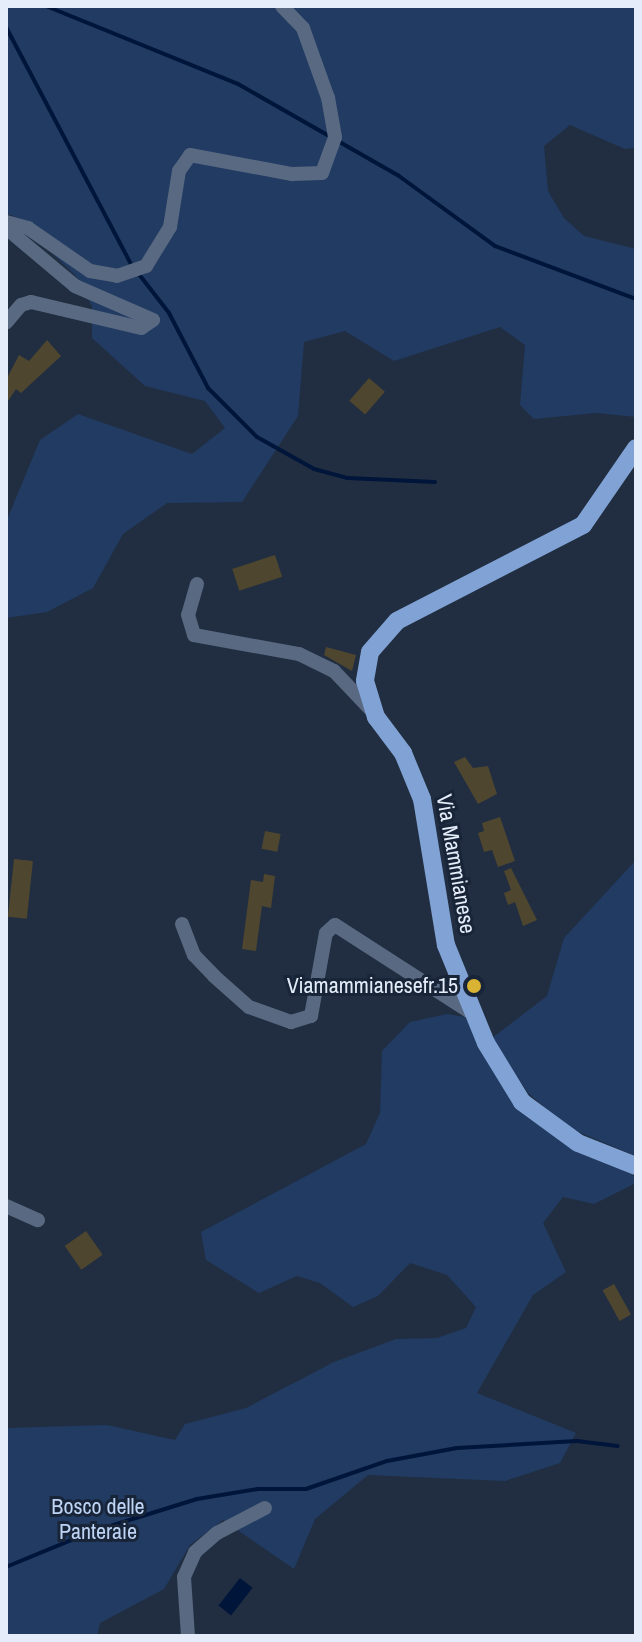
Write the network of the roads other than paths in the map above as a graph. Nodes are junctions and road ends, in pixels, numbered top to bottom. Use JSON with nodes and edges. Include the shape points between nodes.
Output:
{"nodes":[{"id":1,"x":282,"y":6,"type":"edge"},
{"id":2,"x":6,"y":222,"type":"edge"},
{"id":3,"x":6,"y":228,"type":"edge"},
{"id":4,"x":6,"y":323,"type":"edge"},
{"id":5,"x":636,"y":448,"type":"edge"},
{"id":6,"x":197,"y":584,"type":"dead end"},
{"id":7,"x":376,"y":717,"type":"junction"},
{"id":8,"x":182,"y":924,"type":"dead end"},
{"id":9,"x":470,"y":1012,"type":"junction"},
{"id":10,"x":636,"y":1166,"type":"edge"},
{"id":11,"x":6,"y":1206,"type":"edge"},
{"id":12,"x":38,"y":1220,"type":"dead end"},
{"id":13,"x":265,"y":1508,"type":"dead end"},
{"id":14,"x":188,"y":1636,"type":"edge"}],
"edges":[{"from":1,"to":2,"type":"street","via":[[303,28],[328,98],[335,137],[322,173],[292,174],[190,155],[179,171],[170,227],[146,266],[117,276],[90,271],[28,228]]},
{"from":3,"to":4,"type":"street","via":[[75,286],[153,320],[141,328],[31,302],[21,305]]},
{"from":5,"to":7,"type":"main road","name":"Via Mammianese","via":[[583,525],[397,621],[370,652],[365,681]]},
{"from":6,"to":7,"type":"street","via":[[188,615],[194,635],[299,654],[334,671]]},
{"from":7,"to":9,"type":"main road","name":"Via Mammianese","via":[[403,753],[422,799],[446,945]]},
{"from":8,"to":9,"type":"street","via":[[194,955],[214,976],[249,1007],[291,1022],[311,1016],[326,933],[335,925]]},
{"from":9,"to":10,"type":"main road","name":"Via Mammianese","via":[[522,1102],[578,1143]]},
{"from":11,"to":12,"type":"street"},
{"from":13,"to":14,"type":"street","via":[[217,1533],[195,1552],[184,1577]]}]}
